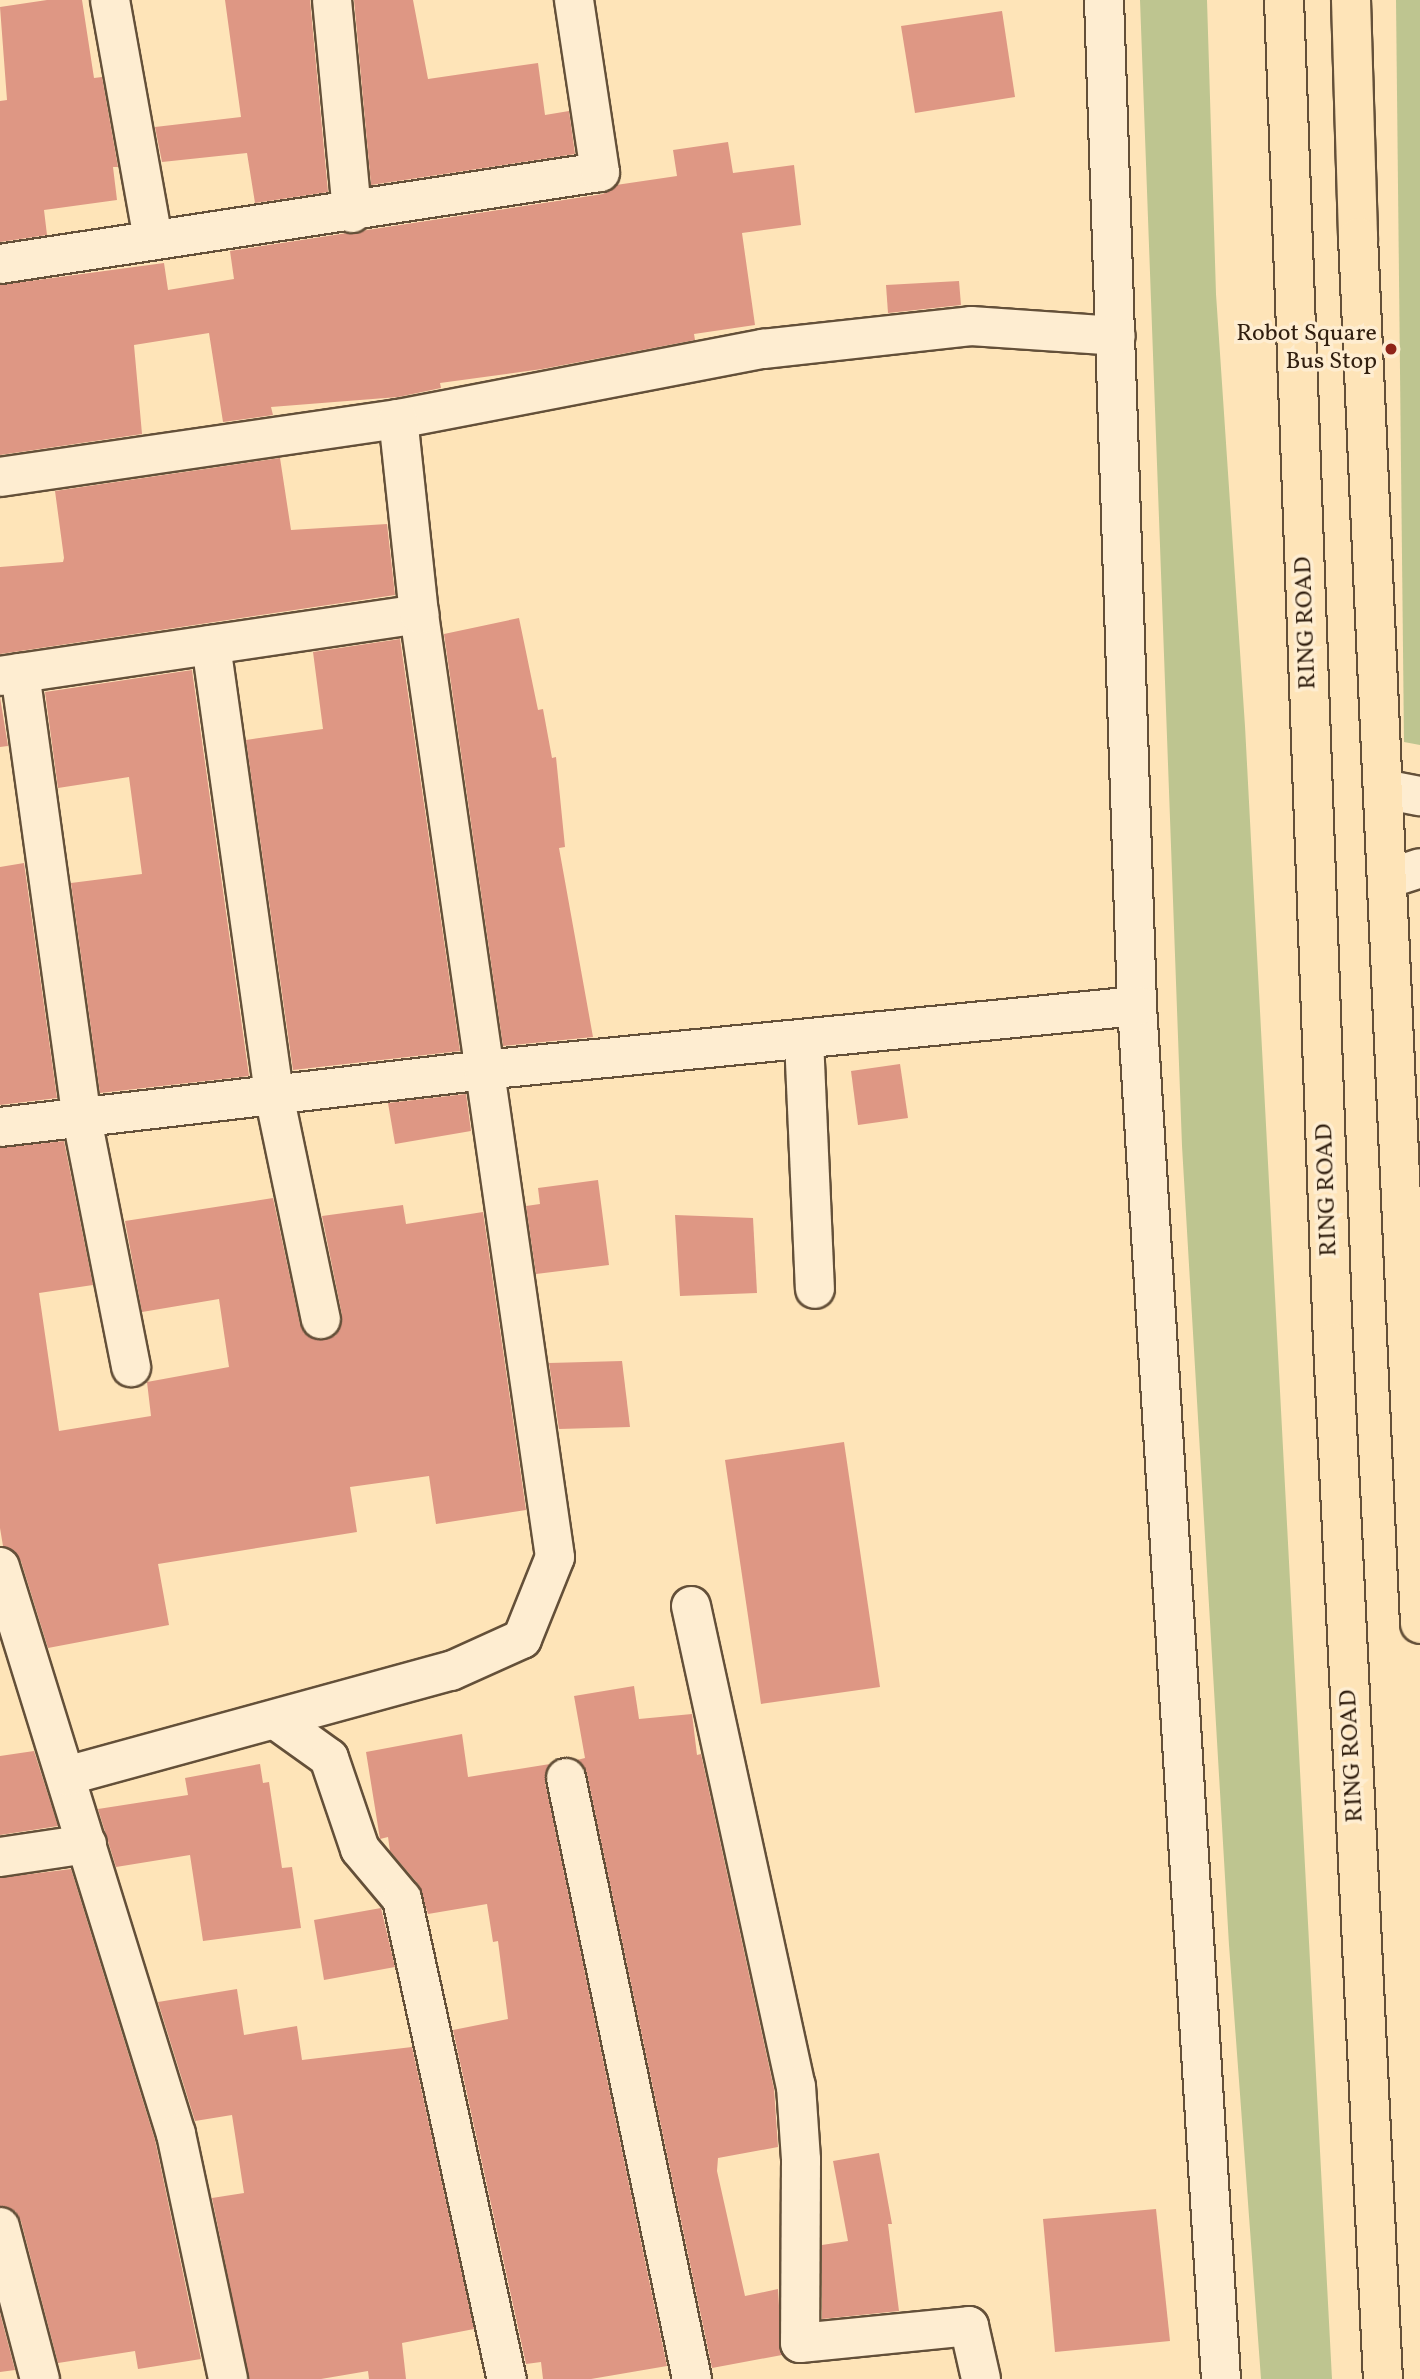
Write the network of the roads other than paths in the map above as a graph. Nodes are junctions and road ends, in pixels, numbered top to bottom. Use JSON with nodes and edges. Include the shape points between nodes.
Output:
{"nodes":[{"id":1,"x":110,"y":0,"type":"edge"},
{"id":2,"x":332,"y":0,"type":"edge"},
{"id":3,"x":574,"y":0,"type":"edge"},
{"id":4,"x":1104,"y":0,"type":"edge"},
{"id":5,"x":1284,"y":0,"type":"edge"},
{"id":6,"x":1352,"y":0,"type":"edge"},
{"id":7,"x":352,"y":213,"type":"junction"},
{"id":8,"x":153,"y":238,"type":"junction"},
{"id":9,"x":0,"y":264,"type":"edge"},
{"id":10,"x":1116,"y":336,"type":"junction"},
{"id":11,"x":398,"y":419,"type":"junction"},
{"id":12,"x":0,"y":477,"type":"edge"},
{"id":13,"x":419,"y":614,"type":"junction"},
{"id":14,"x":211,"y":645,"type":"junction"},
{"id":15,"x":10,"y":675,"type":"edge"},
{"id":16,"x":1383,"y":789,"type":"junction"},
{"id":17,"x":1420,"y":796,"type":"edge"},
{"id":18,"x":1403,"y":873,"type":"edge"},
{"id":19,"x":1137,"y":1006,"type":"junction"},
{"id":20,"x":804,"y":1039,"type":"junction"},
{"id":21,"x":483,"y":1070,"type":"junction"},
{"id":22,"x":274,"y":1095,"type":"junction"},
{"id":23,"x":82,"y":1119,"type":"junction"},
{"id":24,"x":0,"y":1127,"type":"edge"},
{"id":25,"x":815,"y":1289,"type":"dead end"},
{"id":26,"x":321,"y":1319,"type":"dead end"},
{"id":27,"x":131,"y":1367,"type":"dead end"},
{"id":28,"x":0,"y":1567,"type":"edge"},
{"id":29,"x":691,"y":1606,"type":"dead end"},
{"id":30,"x":1420,"y":1624,"type":"edge"},
{"id":31,"x":13,"y":1661,"type":"edge"},
{"id":32,"x":276,"y":1720,"type":"junction"},
{"id":33,"x":66,"y":1776,"type":"junction"},
{"id":34,"x":566,"y":1778,"type":"dead end"},
{"id":35,"x":87,"y":1844,"type":"junction"},
{"id":36,"x":0,"y":1857,"type":"edge"},
{"id":37,"x":0,"y":2227,"type":"edge"},
{"id":38,"x":40,"y":2379,"type":"edge"},
{"id":39,"x":228,"y":2379,"type":"edge"},
{"id":40,"x":508,"y":2379,"type":"edge"},
{"id":41,"x":692,"y":2379,"type":"edge"},
{"id":42,"x":981,"y":2379,"type":"edge"},
{"id":43,"x":1222,"y":2379,"type":"edge"},
{"id":44,"x":1383,"y":2379,"type":"edge"}],
"edges":[{"from":1,"to":8,"type":"street"},
{"from":2,"to":7,"type":"street"},
{"from":3,"to":7,"type":"street","via":[[600,172]]},
{"from":4,"to":10,"type":"street"},
{"from":5,"to":44,"type":"main road","name":"RING ROAD","via":[[1334,1343]]},
{"from":6,"to":16,"type":"main road"},
{"from":7,"to":8,"type":"street"},
{"from":8,"to":9,"type":"street"},
{"from":10,"to":11,"type":"street","via":[[971,326],[763,349]]},
{"from":10,"to":19,"type":"street"},
{"from":11,"to":12,"type":"street"},
{"from":11,"to":13,"type":"street"},
{"from":13,"to":14,"type":"street"},
{"from":13,"to":21,"type":"street"},
{"from":14,"to":15,"type":"street"},
{"from":14,"to":22,"type":"street"},
{"from":15,"to":23,"type":"street"},
{"from":16,"to":17,"type":"street"},
{"from":16,"to":18,"type":"main road"},
{"from":18,"to":30,"type":"main road"},
{"from":19,"to":20,"type":"street"},
{"from":19,"to":43,"type":"street"},
{"from":20,"to":21,"type":"street"},
{"from":20,"to":25,"type":"street"},
{"from":21,"to":22,"type":"street"},
{"from":21,"to":32,"type":"street","via":[[555,1557],[522,1639],[451,1671]]},
{"from":22,"to":23,"type":"street"},
{"from":22,"to":26,"type":"street"},
{"from":23,"to":24,"type":"street"},
{"from":23,"to":27,"type":"street"},
{"from":28,"to":31,"type":"street"},
{"from":29,"to":42,"type":"street","via":[[796,2086],[801,2160],[800,2343],[969,2326]]},
{"from":31,"to":33,"type":"street"},
{"from":32,"to":33,"type":"street"},
{"from":32,"to":40,"type":"street","via":[[329,1758],[360,1849],[402,1899]]},
{"from":33,"to":35,"type":"street"},
{"from":34,"to":41,"type":"street"},
{"from":35,"to":36,"type":"street"},
{"from":35,"to":39,"type":"street","via":[[176,2134]]},
{"from":37,"to":38,"type":"street"}]}
